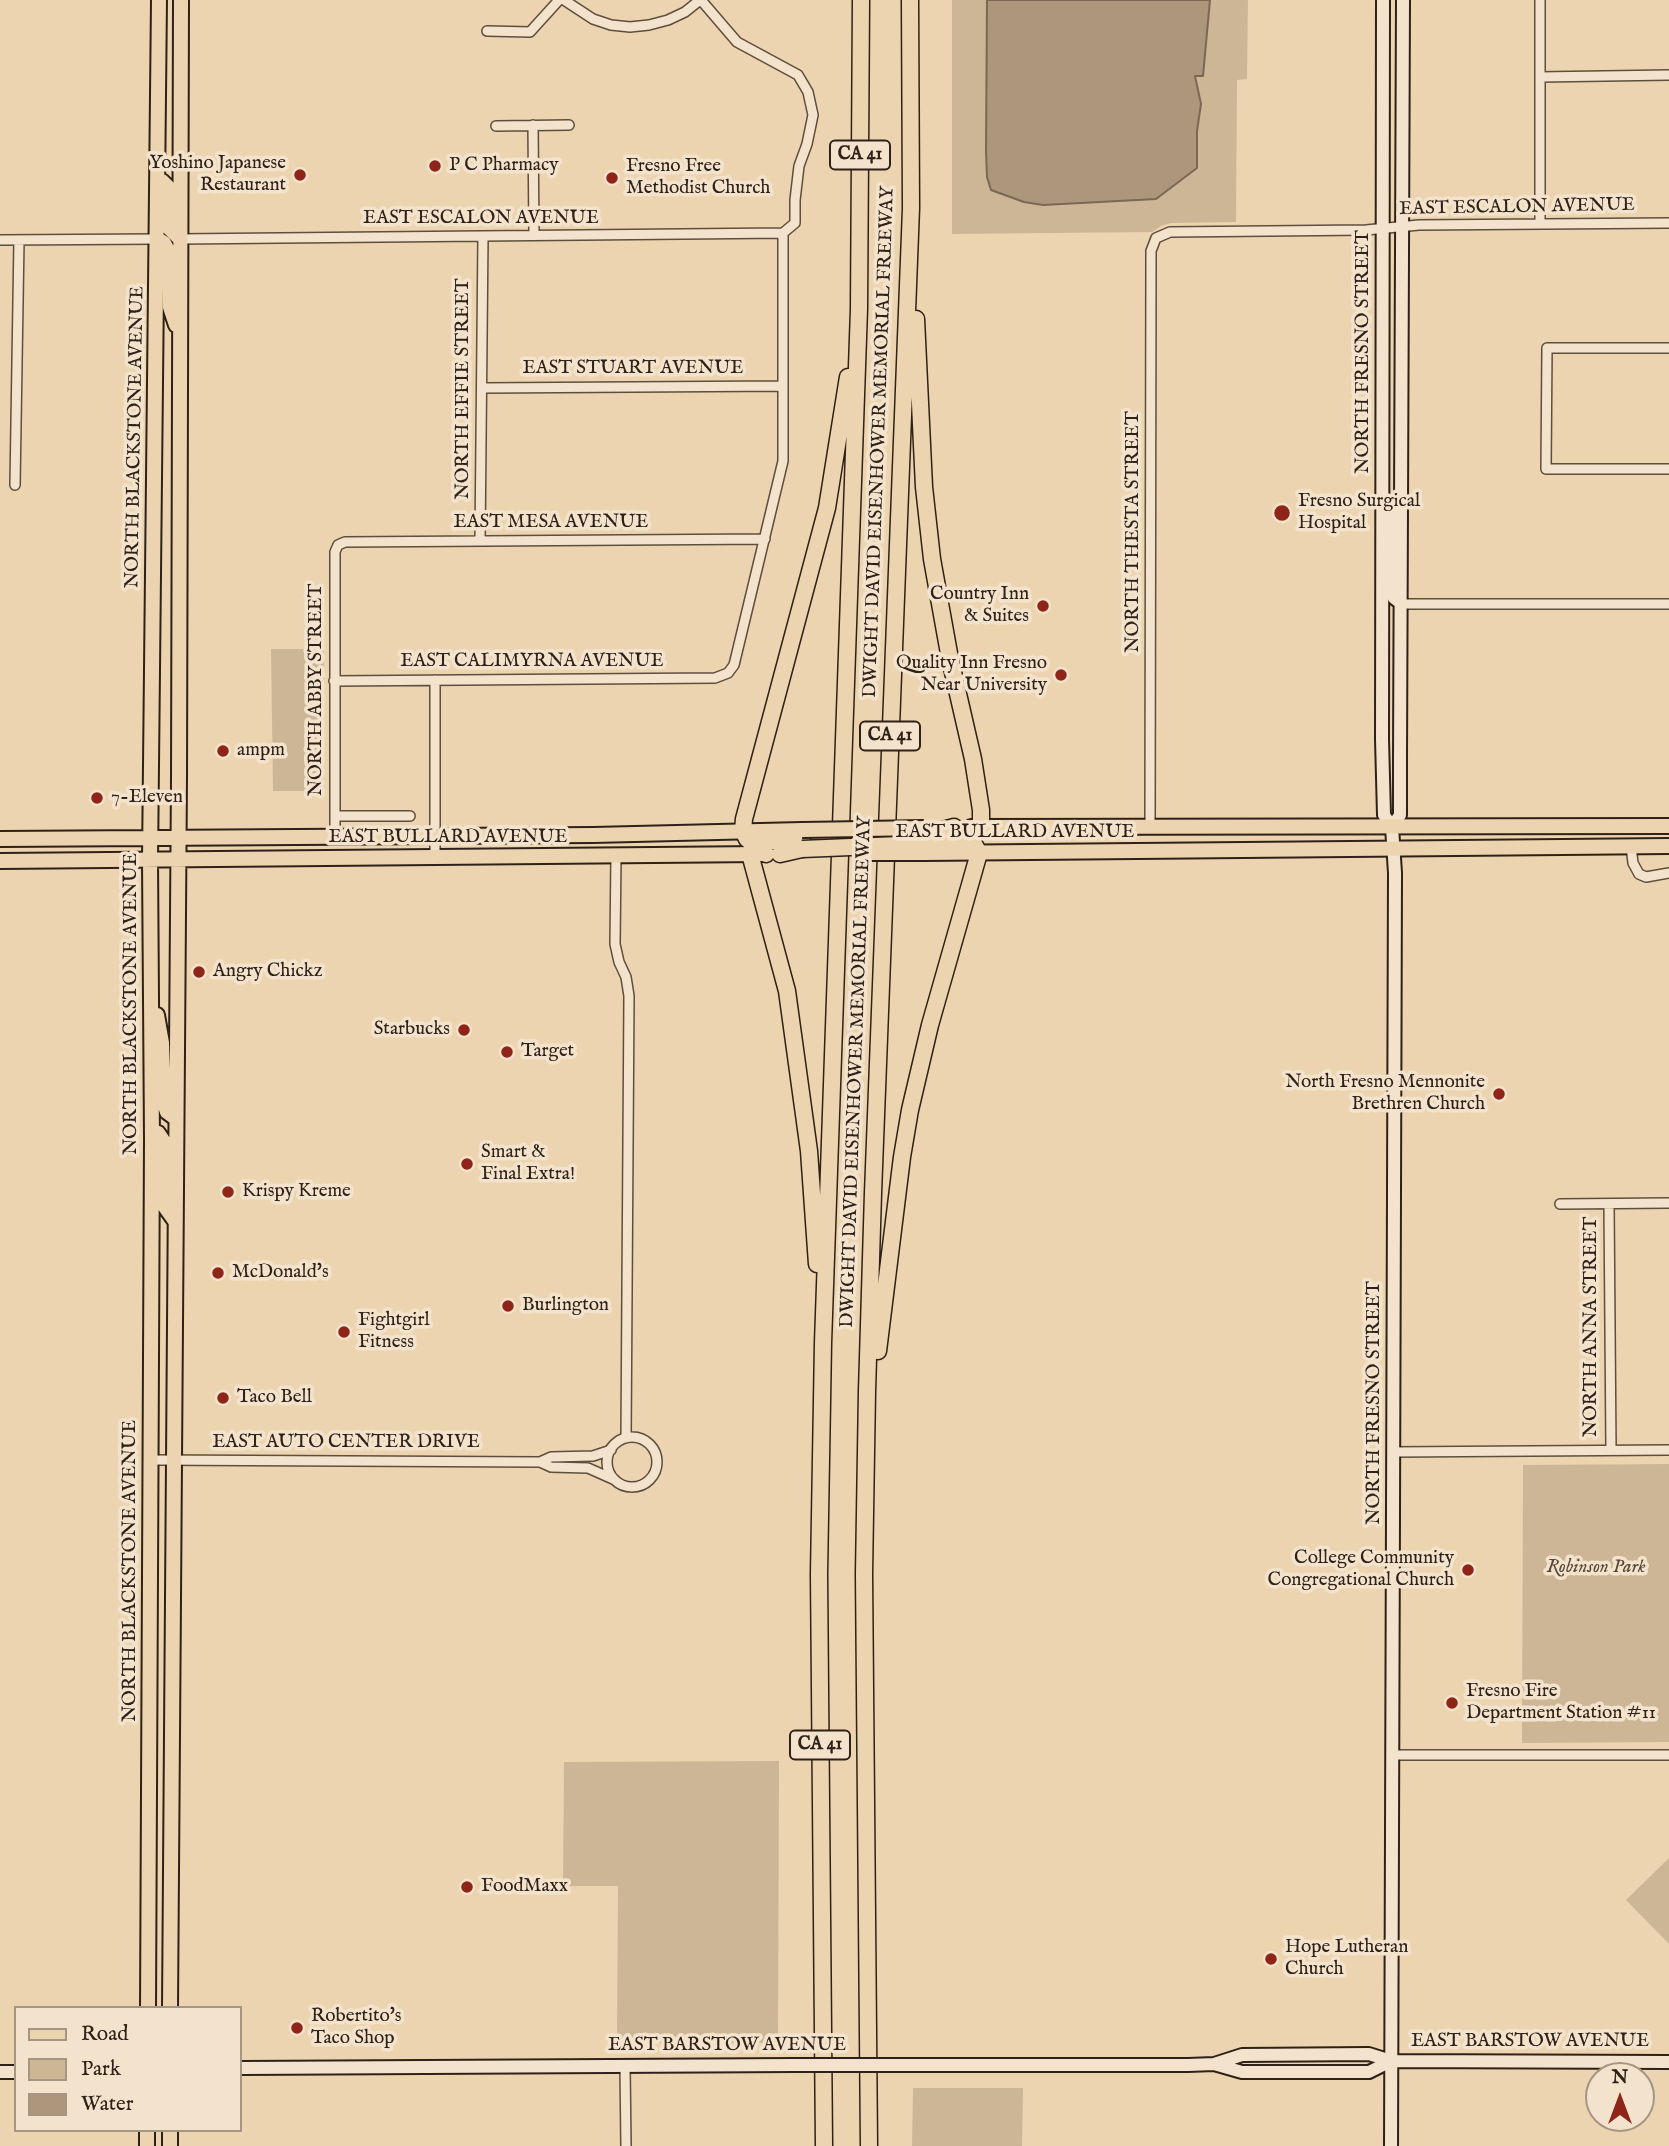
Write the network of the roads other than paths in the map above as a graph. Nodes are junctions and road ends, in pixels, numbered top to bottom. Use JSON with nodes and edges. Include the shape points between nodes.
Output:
{"nodes":[{"id":1,"x":159,"y":0,"type":"edge"},
{"id":2,"x":181,"y":0,"type":"edge"},
{"id":3,"x":559,"y":0,"type":"edge"},
{"id":4,"x":564,"y":0,"type":"edge"},
{"id":5,"x":700,"y":0,"type":"edge"},
{"id":6,"x":861,"y":0,"type":"edge"},
{"id":7,"x":910,"y":0,"type":"edge"},
{"id":8,"x":1384,"y":0,"type":"edge"},
{"id":9,"x":1403,"y":0,"type":"edge"},
{"id":10,"x":1540,"y":0,"type":"edge"},
{"id":11,"x":487,"y":30,"type":"dead end"},
{"id":12,"x":1669,"y":75,"type":"edge"},
{"id":13,"x":1540,"y":77,"type":"junction"},
{"id":14,"x":533,"y":125,"type":"junction"},
{"id":15,"x":569,"y":125,"type":"dead end"},
{"id":16,"x":496,"y":126,"type":"dead end"},
{"id":17,"x":158,"y":177,"type":"junction"},
{"id":18,"x":911,"y":208,"type":"junction"},
{"id":19,"x":1669,"y":223,"type":"edge"},
{"id":20,"x":1540,"y":224,"type":"junction"},
{"id":21,"x":1402,"y":227,"type":"junction"},
{"id":22,"x":1383,"y":229,"type":"junction"},
{"id":23,"x":783,"y":233,"type":"junction"},
{"id":24,"x":483,"y":236,"type":"junction"},
{"id":25,"x":534,"y":236,"type":"junction"},
{"id":26,"x":1156,"y":238,"type":"joint"},
{"id":27,"x":158,"y":239,"type":"junction"},
{"id":28,"x":180,"y":239,"type":"junction"},
{"id":29,"x":0,"y":240,"type":"edge"},
{"id":30,"x":19,"y":240,"type":"junction"},
{"id":31,"x":859,"y":309,"type":"junction"},
{"id":32,"x":179,"y":336,"type":"junction"},
{"id":33,"x":1669,"y":348,"type":"edge"},
{"id":34,"x":783,"y":386,"type":"junction"},
{"id":35,"x":483,"y":388,"type":"junction"},
{"id":36,"x":1669,"y":469,"type":"edge"},
{"id":37,"x":15,"y":485,"type":"dead end"},
{"id":38,"x":1383,"y":494,"type":"junction"},
{"id":39,"x":765,"y":539,"type":"junction"},
{"id":40,"x":480,"y":541,"type":"junction"},
{"id":41,"x":338,"y":545,"type":"joint"},
{"id":42,"x":1402,"y":604,"type":"junction"},
{"id":43,"x":1669,"y":604,"type":"edge"},
{"id":44,"x":435,"y":680,"type":"junction"},
{"id":45,"x":334,"y":681,"type":"junction"},
{"id":46,"x":335,"y":817,"type":"junction"},
{"id":47,"x":410,"y":817,"type":"dead end"},
{"id":48,"x":1669,"y":826,"type":"edge"},
{"id":49,"x":1150,"y":827,"type":"junction"},
{"id":50,"x":1392,"y":827,"type":"junction"},
{"id":51,"x":743,"y":831,"type":"junction"},
{"id":52,"x":976,"y":832,"type":"junction"},
{"id":53,"x":335,"y":836,"type":"junction"},
{"id":54,"x":435,"y":836,"type":"junction"},
{"id":55,"x":1669,"y":836,"type":"edge"},
{"id":56,"x":151,"y":837,"type":"junction"},
{"id":57,"x":178,"y":837,"type":"junction"},
{"id":58,"x":6,"y":838,"type":"edge"},
{"id":59,"x":924,"y":840,"type":"junction"},
{"id":60,"x":802,"y":843,"type":"junction"},
{"id":61,"x":1631,"y":846,"type":"junction"},
{"id":62,"x":1669,"y":846,"type":"edge"},
{"id":63,"x":0,"y":848,"type":"edge"},
{"id":64,"x":1393,"y":849,"type":"junction"},
{"id":65,"x":763,"y":852,"type":"junction"},
{"id":66,"x":979,"y":853,"type":"junction"},
{"id":67,"x":615,"y":856,"type":"junction"},
{"id":68,"x":435,"y":857,"type":"junction"},
{"id":69,"x":178,"y":859,"type":"junction"},
{"id":70,"x":0,"y":860,"type":"edge"},
{"id":71,"x":150,"y":860,"type":"junction"},
{"id":72,"x":1669,"y":873,"type":"edge"},
{"id":73,"x":150,"y":972,"type":"junction"},
{"id":74,"x":175,"y":1118,"type":"junction"},
{"id":75,"x":152,"y":1131,"type":"junction"},
{"id":76,"x":1669,"y":1203,"type":"edge"},
{"id":77,"x":1560,"y":1204,"type":"dead end"},
{"id":78,"x":1609,"y":1204,"type":"junction"},
{"id":79,"x":175,"y":1221,"type":"junction"},
{"id":80,"x":823,"y":1343,"type":"junction"},
{"id":81,"x":867,"y":1391,"type":"junction"},
{"id":82,"x":626,"y":1438,"type":"junction"},
{"id":83,"x":611,"y":1450,"type":"junction"},
{"id":84,"x":1611,"y":1450,"type":"junction"},
{"id":85,"x":1669,"y":1450,"type":"edge"},
{"id":86,"x":1394,"y":1452,"type":"junction"},
{"id":87,"x":151,"y":1460,"type":"junction"},
{"id":88,"x":173,"y":1460,"type":"junction"},
{"id":89,"x":540,"y":1462,"type":"junction"},
{"id":90,"x":615,"y":1480,"type":"junction"},
{"id":91,"x":1393,"y":1755,"type":"junction"},
{"id":92,"x":1669,"y":1755,"type":"edge"},
{"id":93,"x":148,"y":2006,"type":"edge"},
{"id":94,"x":170,"y":2006,"type":"edge"},
{"id":95,"x":1391,"y":2061,"type":"junction"},
{"id":96,"x":1669,"y":2062,"type":"edge"},
{"id":97,"x":625,"y":2066,"type":"junction"},
{"id":98,"x":242,"y":2068,"type":"edge"},
{"id":99,"x":626,"y":2146,"type":"edge"},
{"id":100,"x":824,"y":2146,"type":"edge"},
{"id":101,"x":869,"y":2146,"type":"edge"},
{"id":102,"x":1391,"y":2146,"type":"edge"}],
"edges":[{"from":1,"to":17,"type":"main road","name":"NORTH BLACKSTONE AVENUE"},
{"from":2,"to":28,"type":"main road"},
{"from":3,"to":11,"type":"street","via":[[530,32]]},
{"from":4,"to":5,"type":"street","via":[[593,19],[630,27],[668,20]]},
{"from":5,"to":23,"type":"street","via":[[737,42],[798,75],[808,92],[813,115],[799,166],[795,223]]},
{"from":6,"to":31,"type":"highway","name":"DWIGHT DAVID EISENHOWER MEMORIAL FREEWAY","number":"CA 41"},
{"from":7,"to":18,"type":"highway","name":"DWIGHT DAVID EISENHOWER MEMORIAL FREEWAY","number":"CA 41"},
{"from":8,"to":22,"type":"main road","name":"NORTH FRESNO STREET"},
{"from":9,"to":21,"type":"main road","name":"NORTH FRESNO STREET"},
{"from":10,"to":13,"type":"street"},
{"from":12,"to":13,"type":"street"},
{"from":13,"to":20,"type":"street"},
{"from":14,"to":15,"type":"street"},
{"from":14,"to":16,"type":"street"},
{"from":14,"to":25,"type":"street"},
{"from":17,"to":27,"type":"main road","name":"NORTH BLACKSTONE AVENUE"},
{"from":17,"to":28,"type":"main road","via":[[168,187],[169,228]]},
{"from":18,"to":52,"type":"highway","via":[[930,547],[973,759],[981,810]]},
{"from":18,"to":81,"type":"highway","name":"DWIGHT DAVID EISENHOWER MEMORIAL FREEWAY","number":"CA 41"},
{"from":19,"to":20,"type":"street","name":"EAST ESCALON AVENUE"},
{"from":20,"to":21,"type":"street","name":"EAST ESCALON AVENUE"},
{"from":21,"to":22,"type":"street","name":"EAST ESCALON AVENUE"},
{"from":21,"to":42,"type":"main road","name":"NORTH FRESNO STREET"},
{"from":22,"to":26,"type":"street","name":"EAST ESCALON AVENUE","via":[[1170,232]]},
{"from":22,"to":38,"type":"main road","name":"NORTH FRESNO STREET"},
{"from":23,"to":25,"type":"street","name":"EAST ESCALON AVENUE"},
{"from":23,"to":34,"type":"street"},
{"from":24,"to":25,"type":"street","name":"EAST ESCALON AVENUE"},
{"from":24,"to":28,"type":"street","name":"EAST ESCALON AVENUE"},
{"from":24,"to":35,"type":"street","name":"NORTH EFFIE STREET"},
{"from":26,"to":49,"type":"street","name":"NORTH THESTA STREET","via":[[1151,251]]},
{"from":27,"to":30,"type":"street"},
{"from":27,"to":32,"type":"main road","via":[[170,254],[170,307]]},
{"from":27,"to":56,"type":"main road","name":"NORTH BLACKSTONE AVENUE"},
{"from":28,"to":32,"type":"main road"},
{"from":29,"to":30,"type":"street"},
{"from":30,"to":37,"type":"street"},
{"from":31,"to":51,"type":"highway","via":[[827,508]]},
{"from":31,"to":80,"type":"highway","name":"DWIGHT DAVID EISENHOWER MEMORIAL FREEWAY","number":"CA 41"},
{"from":32,"to":57,"type":"main road"},
{"from":33,"to":36,"type":"street","via":[[1547,348],[1546,469]]},
{"from":34,"to":35,"type":"street","name":"EAST STUART AVENUE"},
{"from":34,"to":39,"type":"street","via":[[783,461]]},
{"from":35,"to":40,"type":"street","name":"NORTH EFFIE STREET"},
{"from":38,"to":42,"type":"main road","via":[[1391,506],[1394,598]]},
{"from":38,"to":50,"type":"main road","name":"NORTH FRESNO STREET","via":[[1384,815]]},
{"from":39,"to":40,"type":"street","name":"EAST MESA AVENUE"},
{"from":39,"to":44,"type":"street","name":"EAST CALIMYRNA AVENUE","via":[[734,665],[728,673],[715,678]]},
{"from":40,"to":41,"type":"street","name":"EAST MESA AVENUE"},
{"from":41,"to":45,"type":"street","name":"NORTH ABBY STREET"},
{"from":42,"to":43,"type":"street"},
{"from":42,"to":50,"type":"main road","name":"NORTH FRESNO STREET","via":[[1399,815]]},
{"from":44,"to":45,"type":"street","name":"EAST CALIMYRNA AVENUE"},
{"from":44,"to":54,"type":"street"},
{"from":45,"to":46,"type":"street","name":"NORTH ABBY STREET"},
{"from":46,"to":47,"type":"street"},
{"from":46,"to":53,"type":"street","name":"NORTH ABBY STREET"},
{"from":48,"to":50,"type":"main road","name":"EAST BULLARD AVENUE"},
{"from":49,"to":50,"type":"main road","name":"EAST BULLARD AVENUE"},
{"from":49,"to":52,"type":"main road","name":"EAST BULLARD AVENUE"},
{"from":50,"to":64,"type":"main road","name":"NORTH FRESNO STREET"},
{"from":51,"to":54,"type":"main road","name":"EAST BULLARD AVENUE"},
{"from":51,"to":60,"type":"main road","name":"EAST BULLARD AVENUE"},
{"from":51,"to":65,"type":"highway"},
{"from":52,"to":59,"type":"highway","via":[[950,843]]},
{"from":52,"to":59,"type":"highway","via":[[954,827]]},
{"from":52,"to":66,"type":"highway"},
{"from":53,"to":54,"type":"main road","name":"EAST BULLARD AVENUE"},
{"from":53,"to":57,"type":"main road","name":"EAST BULLARD AVENUE"},
{"from":54,"to":68,"type":"street"},
{"from":55,"to":61,"type":"main road","via":[[1642,837]]},
{"from":56,"to":57,"type":"main road","name":"EAST BULLARD AVENUE"},
{"from":56,"to":58,"type":"main road","name":"EAST BULLARD AVENUE"},
{"from":56,"to":71,"type":"main road","name":"NORTH BLACKSTONE AVENUE"},
{"from":57,"to":69,"type":"main road"},
{"from":58,"to":63,"type":"main road"},
{"from":59,"to":60,"type":"highway"},
{"from":59,"to":66,"type":"main road","name":"EAST BULLARD AVENUE"},
{"from":60,"to":65,"type":"highway"},
{"from":60,"to":65,"type":"highway","via":[[766,841]]},
{"from":61,"to":62,"type":"main road","name":"EAST BULLARD AVENUE"},
{"from":61,"to":64,"type":"main road","name":"EAST BULLARD AVENUE"},
{"from":61,"to":72,"type":"street","via":[[1639,874]]},
{"from":64,"to":66,"type":"main road","name":"EAST BULLARD AVENUE"},
{"from":64,"to":86,"type":"main road","name":"NORTH FRESNO STREET"},
{"from":65,"to":67,"type":"main road","name":"EAST BULLARD AVENUE"},
{"from":65,"to":80,"type":"highway","via":[[809,1151]]},
{"from":66,"to":81,"type":"highway","via":[[910,1110],[876,1361]]},
{"from":67,"to":68,"type":"main road","name":"EAST BULLARD AVENUE"},
{"from":67,"to":82,"type":"street","via":[[615,944],[629,996]]},
{"from":68,"to":69,"type":"main road","name":"EAST BULLARD AVENUE"},
{"from":69,"to":71,"type":"main road","name":"EAST BULLARD AVENUE"},
{"from":69,"to":74,"type":"main road"},
{"from":70,"to":71,"type":"main road","name":"EAST BULLARD AVENUE"},
{"from":71,"to":73,"type":"main road","name":"NORTH BLACKSTONE AVENUE"},
{"from":73,"to":74,"type":"main road","via":[[162,1043],[164,1103]]},
{"from":73,"to":75,"type":"main road","name":"NORTH BLACKSTONE AVENUE"},
{"from":74,"to":79,"type":"main road"},
{"from":75,"to":79,"type":"main road","via":[[164,1142],[164,1208]]},
{"from":75,"to":87,"type":"main road","name":"NORTH BLACKSTONE AVENUE"},
{"from":76,"to":78,"type":"street"},
{"from":77,"to":78,"type":"street"},
{"from":78,"to":84,"type":"street","name":"NORTH ANNA STREET"},
{"from":79,"to":88,"type":"main road"},
{"from":80,"to":100,"type":"highway","name":"DWIGHT DAVID EISENHOWER MEMORIAL FREEWAY","number":"CA 41","via":[[819,1574]]},
{"from":81,"to":101,"type":"highway","name":"DWIGHT DAVID EISENHOWER MEMORIAL FREEWAY","number":"CA 41","via":[[864,1588]]},
{"from":82,"to":83,"type":"street"},
{"from":82,"to":90,"type":"street","via":[[638,1437],[651,1445],[656,1467],[642,1484],[627,1486]]},
{"from":83,"to":89,"type":"street","name":"EAST AUTO CENTER DRIVE"},
{"from":83,"to":90,"type":"street","via":[[607,1464]]},
{"from":84,"to":85,"type":"street"},
{"from":84,"to":86,"type":"street"},
{"from":86,"to":91,"type":"main road","name":"NORTH FRESNO STREET"},
{"from":87,"to":88,"type":"street","name":"EAST AUTO CENTER DRIVE"},
{"from":87,"to":93,"type":"main road","name":"NORTH BLACKSTONE AVENUE"},
{"from":88,"to":89,"type":"street","name":"EAST AUTO CENTER DRIVE"},
{"from":88,"to":94,"type":"main road"},
{"from":89,"to":90,"type":"street","name":"EAST AUTO CENTER DRIVE","via":[[589,1468]]},
{"from":91,"to":92,"type":"street"},
{"from":91,"to":95,"type":"main road","name":"NORTH FRESNO STREET"},
{"from":95,"to":96,"type":"main road","name":"EAST BARSTOW AVENUE"},
{"from":95,"to":97,"type":"main road","name":"EAST BARSTOW AVENUE","bridge":true,"via":[[1368,2054],[1242,2055],[1214,2064]]},
{"from":95,"to":102,"type":"main road","name":"NORTH FRESNO STREET"},
{"from":97,"to":98,"type":"main road","name":"EAST BARSTOW AVENUE"},
{"from":97,"to":99,"type":"street"}]}
